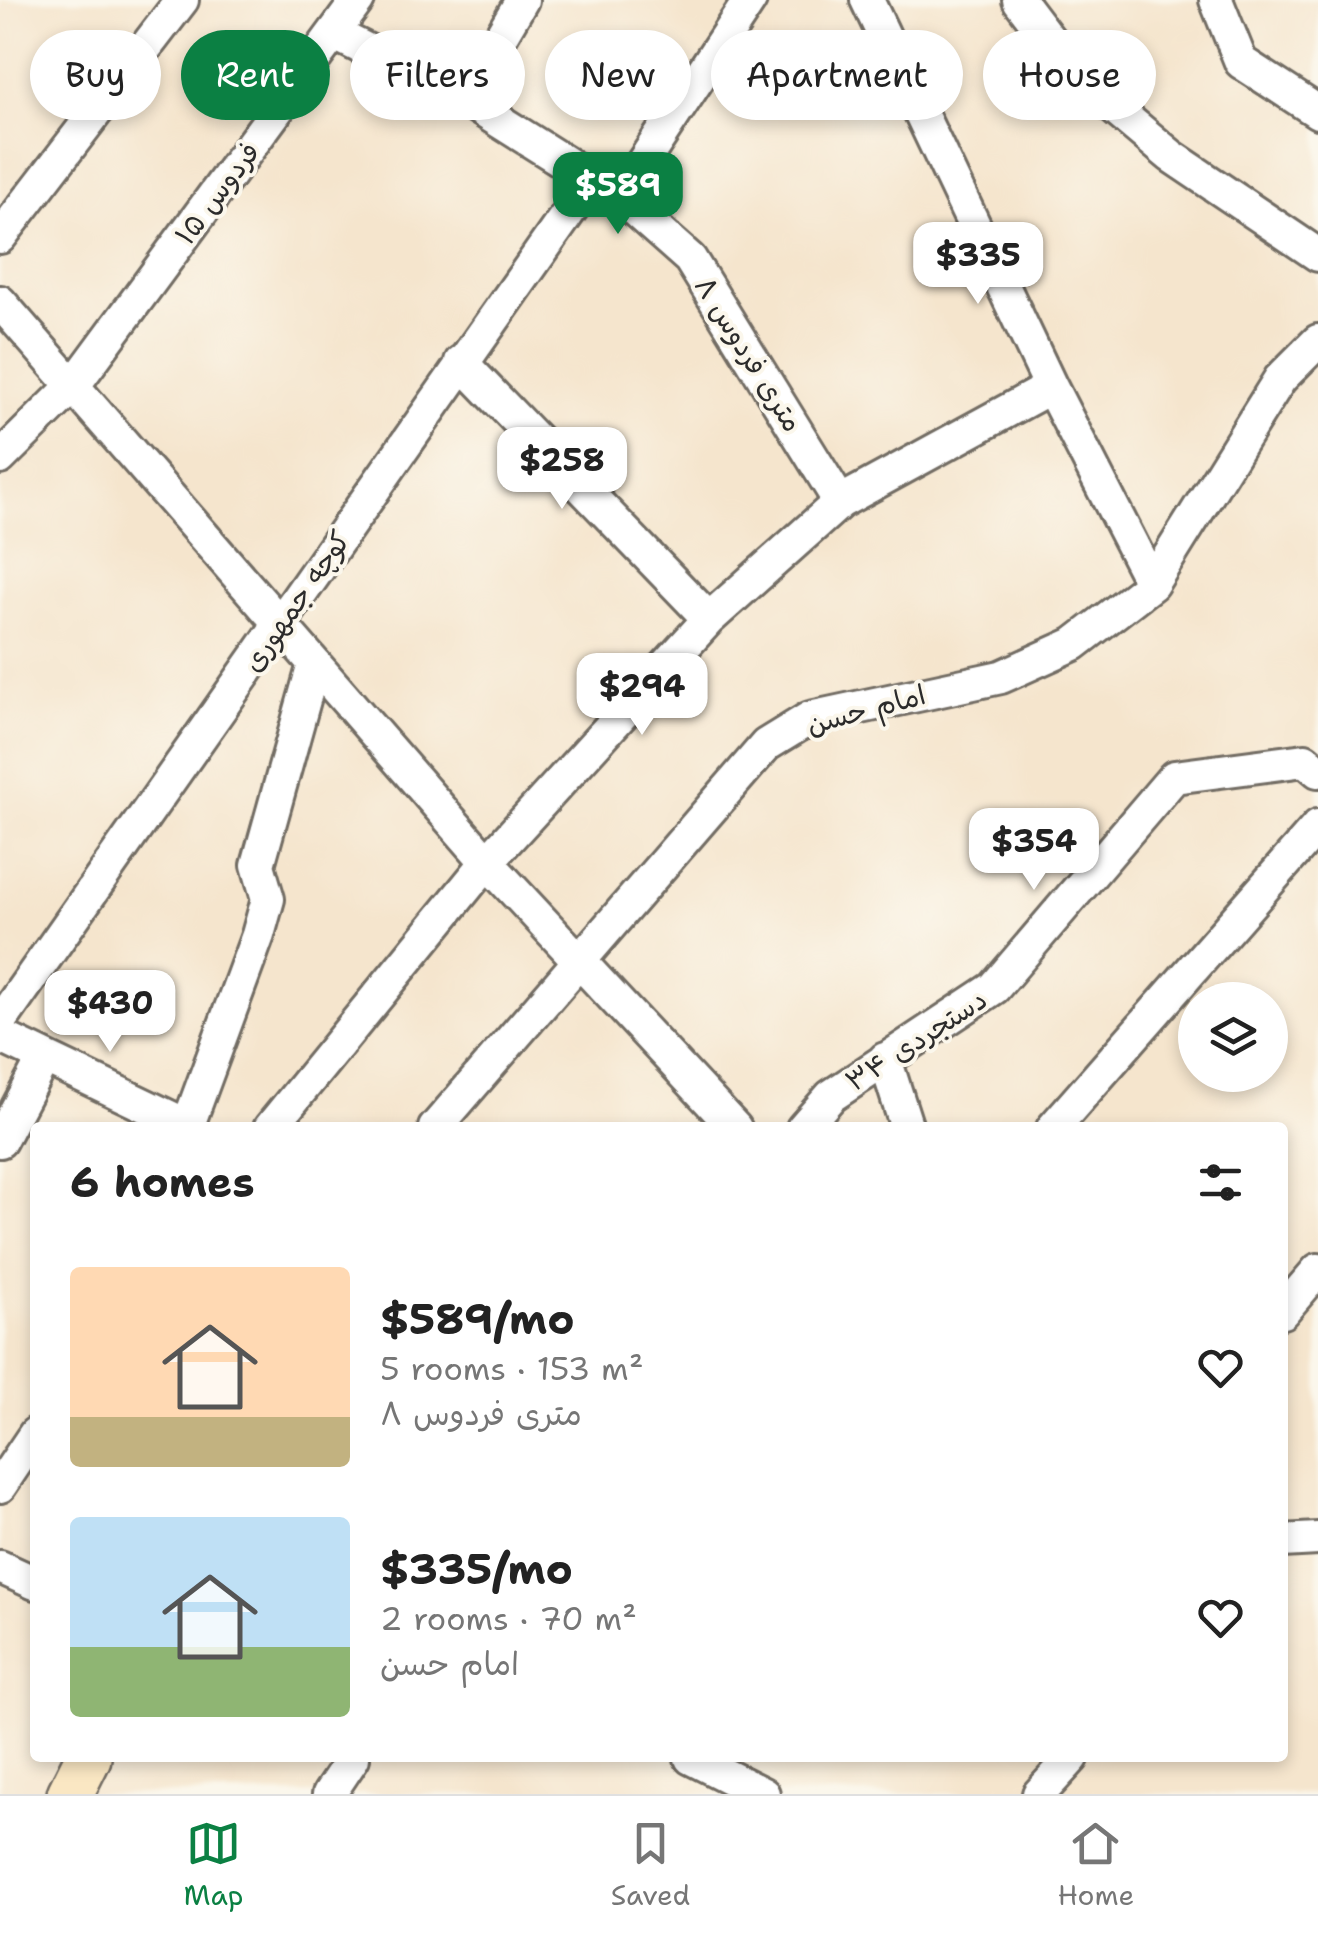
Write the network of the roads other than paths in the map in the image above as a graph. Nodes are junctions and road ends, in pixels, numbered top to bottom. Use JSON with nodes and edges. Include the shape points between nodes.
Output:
{"nodes":[{"id":1,"x":182,"y":0,"type":"edge"},
{"id":2,"x":358,"y":0,"type":"edge"},
{"id":3,"x":522,"y":0,"type":"edge"},
{"id":4,"x":750,"y":0,"type":"edge"},
{"id":5,"x":867,"y":0,"type":"edge"},
{"id":6,"x":1019,"y":0,"type":"edge"},
{"id":7,"x":1216,"y":0,"type":"edge"},
{"id":8,"x":504,"y":30,"type":"edge"},
{"id":9,"x":336,"y":34,"type":"junction"},
{"id":10,"x":350,"y":41,"type":"edge"},
{"id":11,"x":1318,"y":112,"type":"edge"},
{"id":12,"x":498,"y":120,"type":"edge"},
{"id":13,"x":592,"y":179,"type":"junction"},
{"id":14,"x":620,"y":197,"type":"junction"},
{"id":15,"x":0,"y":237,"type":"edge"},
{"id":16,"x":1318,"y":256,"type":"edge"},
{"id":17,"x":0,"y":302,"type":"edge"},
{"id":18,"x":1318,"y":341,"type":"edge"},
{"id":19,"x":461,"y":362,"type":"junction"},
{"id":20,"x":74,"y":385,"type":"junction"},
{"id":21,"x":1051,"y":388,"type":"junction"},
{"id":22,"x":0,"y":458,"type":"edge"},
{"id":23,"x":840,"y":502,"type":"junction"},
{"id":24,"x":1152,"y":584,"type":"junction"},
{"id":25,"x":708,"y":619,"type":"junction"},
{"id":26,"x":280,"y":625,"type":"junction"},
{"id":27,"x":314,"y":664,"type":"junction"},
{"id":28,"x":1312,"y":765,"type":"edge"},
{"id":29,"x":1318,"y":826,"type":"edge"},
{"id":30,"x":487,"y":862,"type":"junction"},
{"id":31,"x":579,"y":964,"type":"junction"},
{"id":32,"x":0,"y":1022,"type":"edge"},
{"id":33,"x":0,"y":1036,"type":"edge"},
{"id":34,"x":44,"y":1058,"type":"junction"},
{"id":35,"x":885,"y":1060,"type":"junction"},
{"id":36,"x":181,"y":1122,"type":"edge"},
{"id":37,"x":191,"y":1122,"type":"edge"},
{"id":38,"x":275,"y":1122,"type":"edge"},
{"id":39,"x":440,"y":1122,"type":"edge"},
{"id":40,"x":729,"y":1122,"type":"edge"},
{"id":41,"x":808,"y":1122,"type":"edge"},
{"id":42,"x":905,"y":1122,"type":"edge"},
{"id":43,"x":1058,"y":1122,"type":"edge"},
{"id":44,"x":0,"y":1140,"type":"edge"},
{"id":45,"x":1318,"y":1270,"type":"edge"},
{"id":46,"x":1288,"y":1305,"type":"edge"},
{"id":47,"x":30,"y":1441,"type":"edge"},
{"id":48,"x":0,"y":1486,"type":"edge"},
{"id":49,"x":1318,"y":1539,"type":"edge"},
{"id":50,"x":1288,"y":1541,"type":"edge"},
{"id":51,"x":0,"y":1566,"type":"edge"},
{"id":52,"x":30,"y":1581,"type":"edge"},
{"id":53,"x":86,"y":1762,"type":"edge"},
{"id":54,"x":350,"y":1762,"type":"edge"},
{"id":55,"x":700,"y":1762,"type":"edge"},
{"id":56,"x":1068,"y":1762,"type":"edge"},
{"id":57,"x":70,"y":1794,"type":"edge"},
{"id":58,"x":330,"y":1794,"type":"edge"},
{"id":59,"x":762,"y":1794,"type":"edge"},
{"id":60,"x":1039,"y":1794,"type":"edge"}],
"edges":[{"from":1,"to":15,"type":"street"},
{"from":2,"to":9,"type":"street","name":"فردوس ۱۵"},
{"from":3,"to":8,"type":"street"},
{"from":4,"to":14,"type":"street"},
{"from":5,"to":21,"type":"street"},
{"from":6,"to":16,"type":"street","via":[[1078,78],[1172,156]]},
{"from":7,"to":11,"type":"street","via":[[1241,62]]},
{"from":9,"to":10,"type":"street","name":"۸ متری فردوس"},
{"from":9,"to":20,"type":"street","name":"فردوس ۱۵"},
{"from":12,"to":13,"type":"street","name":"۸ متری فردوس"},
{"from":13,"to":14,"type":"street","name":"۸ متری فردوس"},
{"from":13,"to":19,"type":"street","name":"کوچه جمهوری"},
{"from":14,"to":23,"type":"street","name":"۸ متری فردوس","via":[[690,259]]},
{"from":17,"to":20,"type":"street"},
{"from":18,"to":24,"type":"street","name":"امام حسن","via":[[1280,379]]},
{"from":19,"to":25,"type":"street"},
{"from":19,"to":26,"type":"street","name":"کوچه جمهوری"},
{"from":20,"to":22,"type":"street","name":"فردوس ۱۵"},
{"from":20,"to":26,"type":"street"},
{"from":21,"to":23,"type":"street"},
{"from":21,"to":24,"type":"street"},
{"from":23,"to":25,"type":"street"},
{"from":24,"to":31,"type":"street","name":"امام حسن","via":[[1074,644],[1001,677],[810,718],[766,745]]},
{"from":25,"to":30,"type":"street"},
{"from":26,"to":27,"type":"street"},
{"from":26,"to":32,"type":"street","name":"کوچه جمهوری"},
{"from":27,"to":30,"type":"street"},
{"from":27,"to":37,"type":"street","via":[[258,865],[268,899]]},
{"from":28,"to":35,"type":"street","name":"دستجردی ۳۴","via":[[1174,778],[994,988]]},
{"from":29,"to":43,"type":"street"},
{"from":30,"to":31,"type":"street"},
{"from":30,"to":38,"type":"street"},
{"from":31,"to":39,"type":"street","name":"امام حسن"},
{"from":31,"to":40,"type":"street"},
{"from":33,"to":34,"type":"street"},
{"from":34,"to":36,"type":"street"},
{"from":34,"to":44,"type":"street"},
{"from":35,"to":41,"type":"street","name":"دستجردی ۳۴","via":[[831,1096]]},
{"from":35,"to":42,"type":"street"},
{"from":45,"to":46,"type":"street"},
{"from":47,"to":48,"type":"street"},
{"from":49,"to":50,"type":"street"},
{"from":51,"to":52,"type":"street"},
{"from":53,"to":57,"type":"street"},
{"from":54,"to":58,"type":"street"},
{"from":55,"to":59,"type":"street"},
{"from":56,"to":60,"type":"street"}]}
